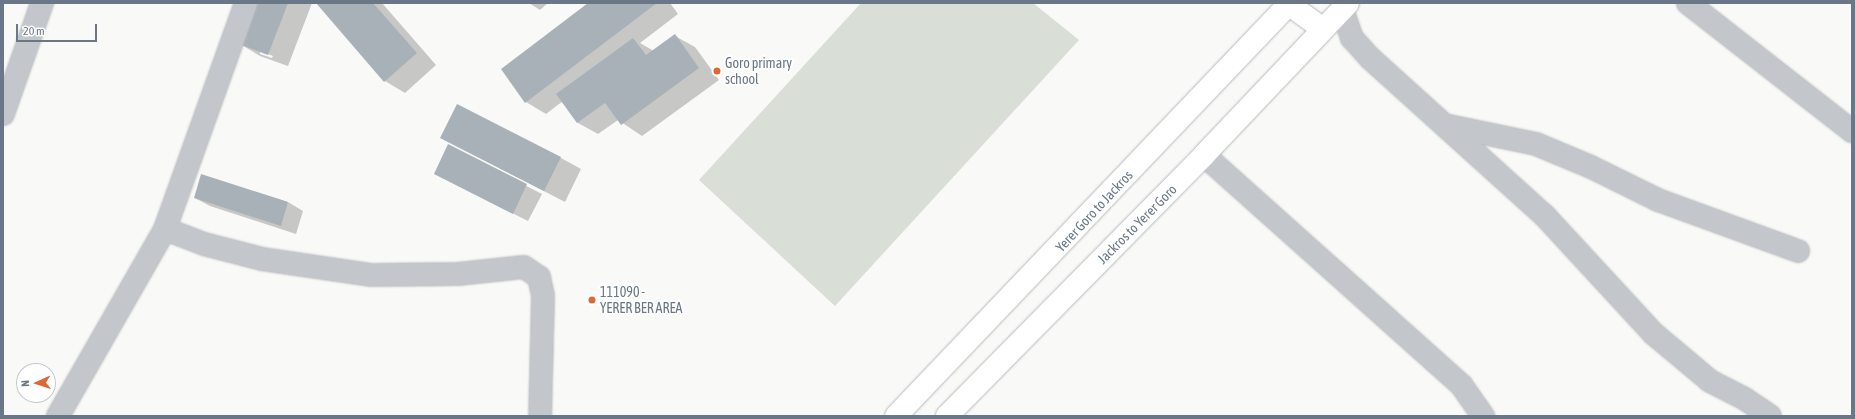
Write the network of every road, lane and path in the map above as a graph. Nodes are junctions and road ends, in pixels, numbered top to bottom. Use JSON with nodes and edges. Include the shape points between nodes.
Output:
{"nodes":[{"id":1,"x":42,"y":3,"type":"edge"},
{"id":2,"x":246,"y":3,"type":"edge"},
{"id":3,"x":1688,"y":3,"type":"edge"},
{"id":4,"x":1289,"y":4,"type":"edge"},
{"id":5,"x":1341,"y":5,"type":"edge"},
{"id":6,"x":1324,"y":29,"type":"junction"},
{"id":7,"x":1352,"y":38,"type":"junction"},
{"id":8,"x":3,"y":114,"type":"edge"},
{"id":9,"x":1448,"y":126,"type":"junction"},
{"id":10,"x":1852,"y":131,"type":"edge"},
{"id":11,"x":1204,"y":155,"type":"junction"},
{"id":12,"x":165,"y":229,"type":"junction"},
{"id":13,"x":1798,"y":251,"type":"dead end"},
{"id":14,"x":58,"y":416,"type":"edge"},
{"id":15,"x":540,"y":416,"type":"edge"},
{"id":16,"x":896,"y":416,"type":"edge"},
{"id":17,"x":947,"y":416,"type":"edge"},
{"id":18,"x":1483,"y":416,"type":"edge"},
{"id":19,"x":1770,"y":416,"type":"edge"}],
"edges":[{"from":1,"to":8,"type":"street"},
{"from":2,"to":12,"type":"street"},
{"from":3,"to":10,"type":"street"},
{"from":4,"to":6,"type":"main road"},
{"from":4,"to":16,"type":"main road","name":"Yerer Goro to Jackros"},
{"from":5,"to":6,"type":"main road","name":"Jackros to Yerer Goro"},
{"from":5,"to":7,"type":"street"},
{"from":6,"to":7,"type":"street"},
{"from":6,"to":11,"type":"main road","name":"Jackros to Yerer Goro"},
{"from":7,"to":9,"type":"street","via":[[1370,58]]},
{"from":9,"to":13,"type":"street","via":[[1536,144],[1591,167],[1658,200]]},
{"from":9,"to":19,"type":"street","via":[[1544,215],[1654,334],[1710,381],[1745,399]]},
{"from":11,"to":17,"type":"main road","name":"Jackros to Yerer Goro"},
{"from":11,"to":18,"type":"street","via":[[1462,386]]},
{"from":12,"to":14,"type":"street"},
{"from":12,"to":15,"type":"street","via":[[204,244],[262,259],[372,275],[458,274],[524,267],[538,277],[543,296]]}]}
